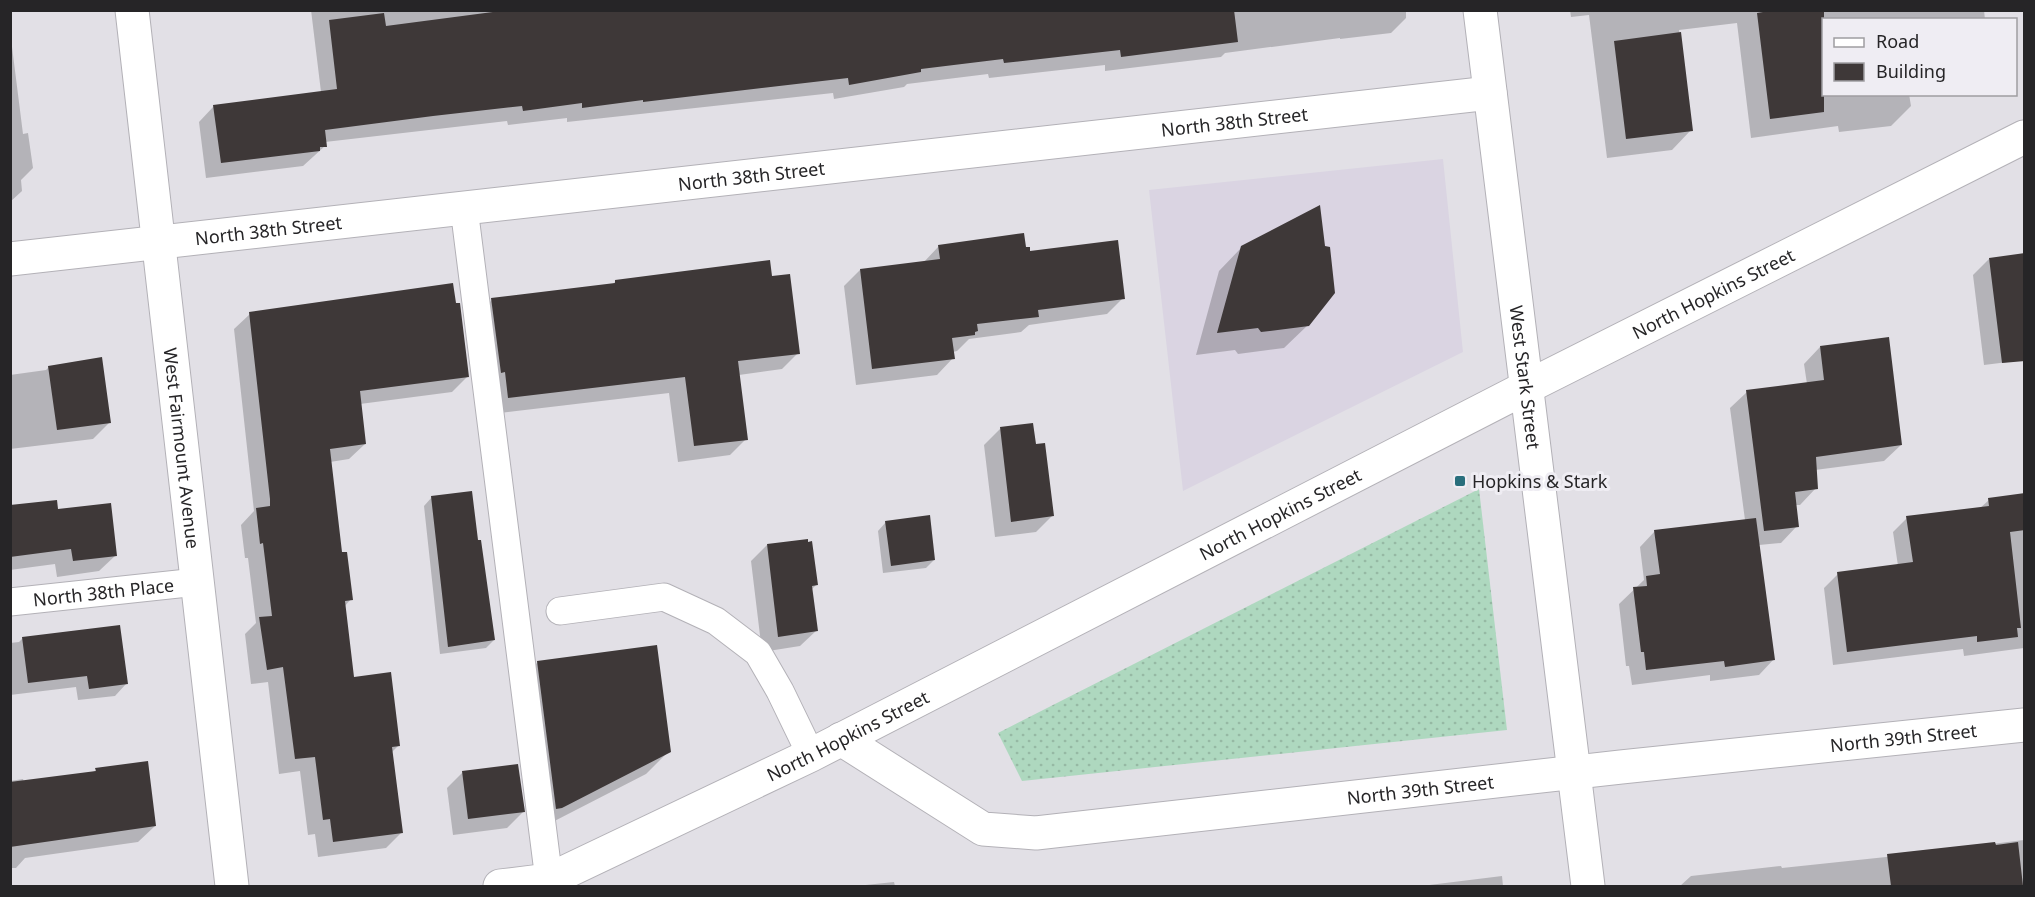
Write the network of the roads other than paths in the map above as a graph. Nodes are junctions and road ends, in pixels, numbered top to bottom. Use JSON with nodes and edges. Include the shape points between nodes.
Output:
{"nodes":[{"id":1,"x":132,"y":10,"type":"edge"},
{"id":2,"x":1480,"y":10,"type":"edge"},
{"id":3,"x":1490,"y":93,"type":"junction"},
{"id":4,"x":2025,"y":137,"type":"edge"},
{"id":5,"x":464,"y":208,"type":"junction"},
{"id":6,"x":159,"y":242,"type":"junction"},
{"id":7,"x":10,"y":259,"type":"edge"},
{"id":8,"x":1527,"y":387,"type":"junction"},
{"id":9,"x":197,"y":582,"type":"junction"},
{"id":10,"x":10,"y":602,"type":"edge"},
{"id":11,"x":560,"y":611,"type":"dead end"},
{"id":12,"x":2025,"y":725,"type":"edge"},
{"id":13,"x":841,"y":739,"type":"junction"},
{"id":14,"x":811,"y":755,"type":"junction"},
{"id":15,"x":1574,"y":773,"type":"junction"},
{"id":16,"x":543,"y":883,"type":"edge"},
{"id":17,"x":232,"y":886,"type":"edge"},
{"id":18,"x":500,"y":886,"type":"edge"},
{"id":19,"x":1588,"y":886,"type":"edge"}],
"edges":[{"from":1,"to":6,"type":"street","name":"West Fairmount Avenue"},
{"from":2,"to":3,"type":"street","name":"West Stark Street"},
{"from":3,"to":5,"type":"street","name":"North 38th Street"},
{"from":3,"to":8,"type":"street","name":"West Stark Street"},
{"from":4,"to":8,"type":"street","name":"North Hopkins Street"},
{"from":5,"to":6,"type":"street","name":"North 38th Street"},
{"from":5,"to":16,"type":"lane"},
{"from":6,"to":7,"type":"street","name":"North 38th Street"},
{"from":6,"to":9,"type":"street","name":"West Fairmount Avenue"},
{"from":8,"to":13,"type":"street","name":"North Hopkins Street"},
{"from":8,"to":15,"type":"street","name":"West Stark Street"},
{"from":9,"to":10,"type":"lane","name":"North 38th Place"},
{"from":9,"to":17,"type":"street","name":"West Fairmount Avenue"},
{"from":11,"to":14,"type":"lane","via":[[664,597],[716,621],[758,653]]},
{"from":12,"to":15,"type":"street","name":"North 39th Street"},
{"from":13,"to":14,"type":"street","name":"North Hopkins Street"},
{"from":13,"to":15,"type":"street","name":"North 39th Street","via":[[983,829],[1036,832]]},
{"from":14,"to":16,"type":"street","name":"North Hopkins Street"},
{"from":15,"to":19,"type":"street","name":"West Stark Street"},
{"from":16,"to":18,"type":"street"}]}
